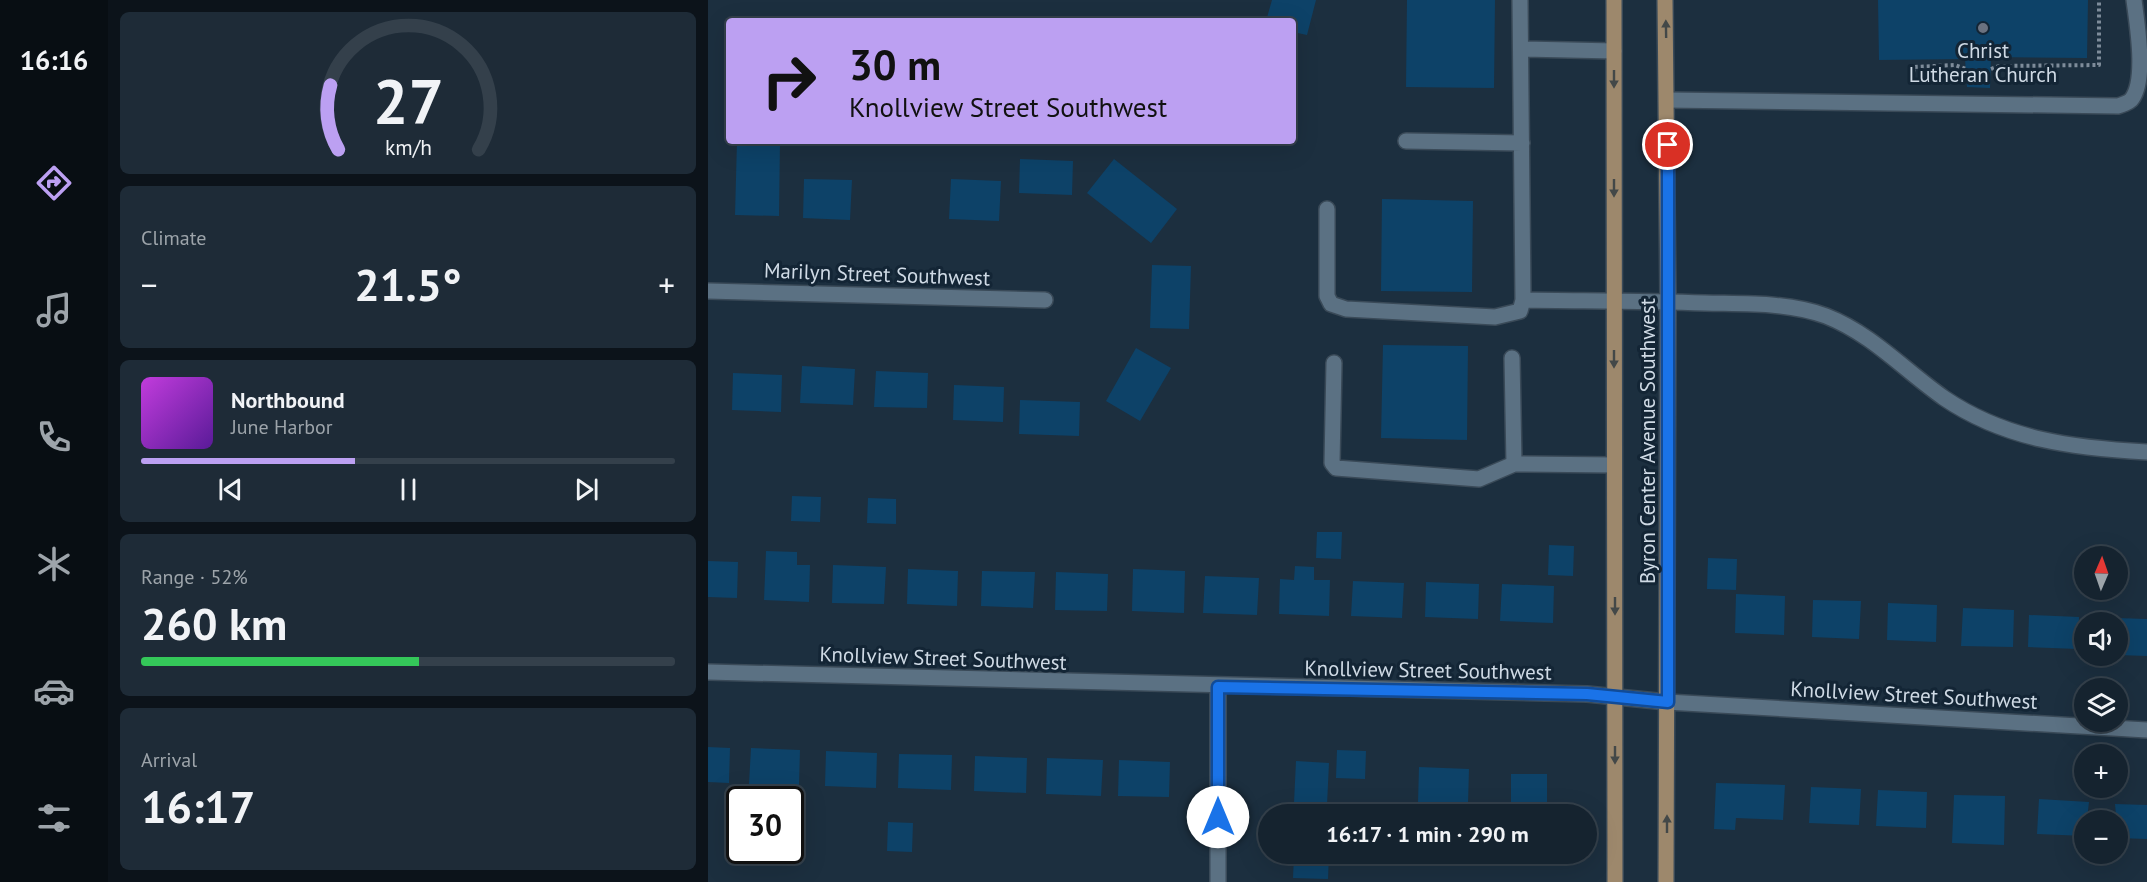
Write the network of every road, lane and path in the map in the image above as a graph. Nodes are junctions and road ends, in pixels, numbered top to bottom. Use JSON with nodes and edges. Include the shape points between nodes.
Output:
{"nodes":[{"id":1,"x":1520,"y":0,"type":"edge"},
{"id":2,"x":1614,"y":0,"type":"edge"},
{"id":3,"x":1665,"y":0,"type":"edge"},
{"id":4,"x":2099,"y":0,"type":"edge"},
{"id":5,"x":2134,"y":0,"type":"edge"},
{"id":6,"x":1521,"y":50,"type":"junction"},
{"id":7,"x":1614,"y":51,"type":"junction"},
{"id":8,"x":1966,"y":69,"type":"dead end"},
{"id":9,"x":1990,"y":69,"type":"dead end"},
{"id":10,"x":1667,"y":100,"type":"junction"},
{"id":11,"x":1908,"y":103,"type":"junction"},
{"id":12,"x":1406,"y":141,"type":"dead end"},
{"id":13,"x":1522,"y":143,"type":"junction"},
{"id":14,"x":1327,"y":209,"type":"dead end"},
{"id":15,"x":708,"y":291,"type":"edge"},
{"id":16,"x":1045,"y":300,"type":"dead end"},
{"id":17,"x":1523,"y":300,"type":"junction"},
{"id":18,"x":1614,"y":301,"type":"junction"},
{"id":19,"x":1668,"y":302,"type":"junction"},
{"id":20,"x":1512,"y":358,"type":"dead end"},
{"id":21,"x":1334,"y":363,"type":"dead end"},
{"id":22,"x":2147,"y":452,"type":"edge"},
{"id":23,"x":1514,"y":464,"type":"junction"},
{"id":24,"x":1614,"y":465,"type":"junction"},
{"id":25,"x":708,"y":672,"type":"edge"},
{"id":26,"x":1218,"y":687,"type":"junction"},
{"id":27,"x":1615,"y":697,"type":"junction"},
{"id":28,"x":1668,"y":702,"type":"junction"},
{"id":29,"x":2147,"y":730,"type":"edge"},
{"id":30,"x":1218,"y":882,"type":"edge"},
{"id":31,"x":1615,"y":882,"type":"edge"},
{"id":32,"x":1666,"y":882,"type":"edge"}],
"edges":[{"from":1,"to":6,"type":"street"},
{"from":2,"to":7,"type":"main road","name":"Byron Center Avenue Southwest"},
{"from":10,"to":3,"type":"main road","name":"Byron Center Avenue Southwest","one_way":true},
{"from":4,"to":9,"type":"path","via":[[2099,65]]},
{"from":5,"to":11,"type":"street","via":[[2141,57],[2139,84],[2131,100],[2118,106]]},
{"from":6,"to":7,"type":"street"},
{"from":6,"to":13,"type":"street"},
{"from":7,"to":18,"type":"main road","name":"Byron Center Avenue Southwest","one_way":true},
{"from":8,"to":11,"type":"path","via":[[1955,65],[1914,67]]},
{"from":10,"to":11,"type":"street"},
{"from":10,"to":19,"type":"main road","name":"Byron Center Avenue Southwest"},
{"from":12,"to":13,"type":"street"},
{"from":13,"to":17,"type":"street"},
{"from":14,"to":17,"type":"street","via":[[1327,296],[1331,304],[1346,309],[1495,317],[1520,311]]},
{"from":15,"to":16,"type":"street","name":"Marilyn Street Southwest"},
{"from":17,"to":18,"type":"street"},
{"from":18,"to":19,"type":"street"},
{"from":18,"to":24,"type":"main road","name":"Byron Center Avenue Southwest","one_way":true},
{"from":19,"to":22,"type":"street","via":[[1782,306],[1823,315],[1858,331],[1943,397],[1987,423],[2044,441]]},
{"from":19,"to":28,"type":"main road","name":"Byron Center Avenue Southwest"},
{"from":20,"to":23,"type":"street"},
{"from":21,"to":23,"type":"street","via":[[1332,463],[1336,468],[1479,479]]},
{"from":23,"to":24,"type":"street"},
{"from":24,"to":27,"type":"main road","name":"Byron Center Avenue Southwest","one_way":true},
{"from":25,"to":26,"type":"street","name":"Knollview Street Southwest"},
{"from":26,"to":27,"type":"street","name":"Knollview Street Southwest"},
{"from":26,"to":30,"type":"street"},
{"from":27,"to":28,"type":"street","name":"Knollview Street Southwest"},
{"from":27,"to":31,"type":"main road","name":"Byron Center Avenue Southwest","one_way":true},
{"from":28,"to":29,"type":"street","name":"Knollview Street Southwest"},
{"from":32,"to":28,"type":"main road","name":"Byron Center Avenue Southwest","one_way":true}]}
